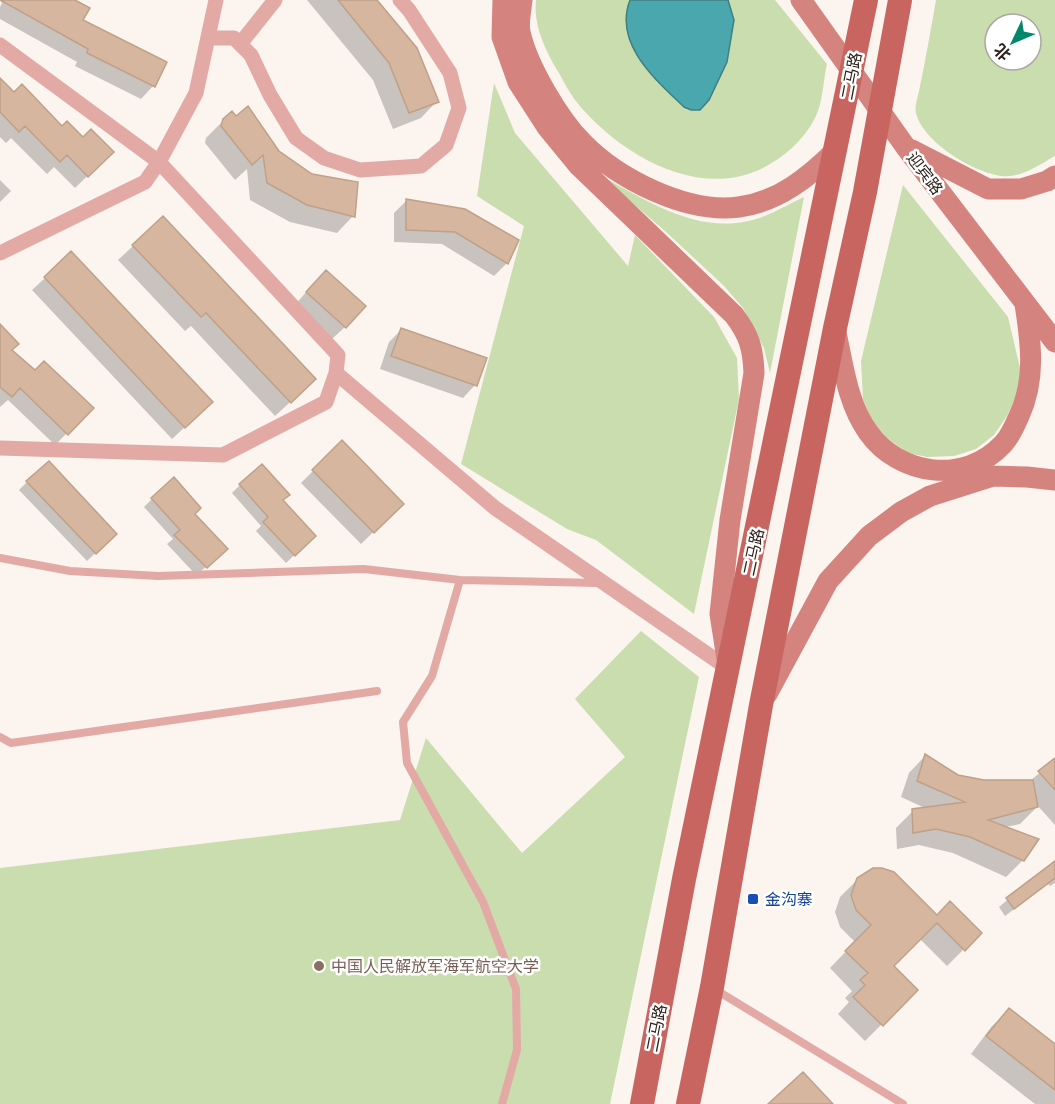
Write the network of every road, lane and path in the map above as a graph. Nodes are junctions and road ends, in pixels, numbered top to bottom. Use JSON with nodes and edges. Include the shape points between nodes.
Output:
{"nodes":[{"id":1,"x":216,"y":0,"type":"edge"},
{"id":2,"x":275,"y":0,"type":"edge"},
{"id":3,"x":400,"y":0,"type":"edge"},
{"id":4,"x":503,"y":0,"type":"edge"},
{"id":5,"x":522,"y":0,"type":"edge"},
{"id":6,"x":801,"y":0,"type":"edge"},
{"id":7,"x":866,"y":0,"type":"edge"},
{"id":8,"x":900,"y":0,"type":"edge"},
{"id":9,"x":208,"y":38,"type":"junction"},
{"id":10,"x":240,"y":44,"type":"junction"},
{"id":11,"x":0,"y":45,"type":"edge"},
{"id":12,"x":905,"y":146,"type":"junction"},
{"id":13,"x":836,"y":150,"type":"junction"},
{"id":14,"x":159,"y":162,"type":"junction"},
{"id":15,"x":1055,"y":176,"type":"edge"},
{"id":16,"x":0,"y":253,"type":"edge"},
{"id":17,"x":1025,"y":303,"type":"junction"},
{"id":18,"x":835,"y":328,"type":"junction"},
{"id":19,"x":1055,"y":342,"type":"edge"},
{"id":20,"x":336,"y":374,"type":"junction"},
{"id":21,"x":0,"y":448,"type":"edge"},
{"id":22,"x":1055,"y":480,"type":"edge"},
{"id":23,"x":0,"y":558,"type":"edge"},
{"id":24,"x":460,"y":580,"type":"junction"},
{"id":25,"x":603,"y":583,"type":"junction"},
{"id":26,"x":729,"y":669,"type":"junction"},
{"id":27,"x":376,"y":692,"type":"dead end"},
{"id":28,"x":760,"y":705,"type":"junction"},
{"id":29,"x":0,"y":737,"type":"edge"},
{"id":30,"x":712,"y":987,"type":"junction"},
{"id":31,"x":502,"y":1104,"type":"edge"},
{"id":32,"x":642,"y":1104,"type":"edge"},
{"id":33,"x":688,"y":1104,"type":"edge"},
{"id":34,"x":903,"y":1104,"type":"edge"}],
"edges":[{"from":1,"to":9,"type":"street"},
{"from":2,"to":10,"type":"street"},
{"from":3,"to":10,"type":"street","via":[[450,73],[459,108],[446,145],[420,166],[360,170],[324,158],[296,138],[251,55]]},
{"from":4,"to":26,"type":"main road","via":[[502,37],[518,82],[547,127],[579,166],[734,315],[753,352],[754,373],[730,520],[720,614]]},
{"from":5,"to":13,"type":"main road","via":[[519,30],[536,74],[563,118],[606,163],[647,188],[679,200],[739,207],[762,202],[795,185]]},
{"from":6,"to":12,"type":"main road","name":"迎宾路"},
{"from":7,"to":13,"type":"main road","name":"二马路"},
{"from":8,"to":18,"type":"main road"},
{"from":9,"to":10,"type":"street","via":[[234,38]]},
{"from":9,"to":14,"type":"street","via":[[196,93]]},
{"from":11,"to":14,"type":"street"},
{"from":12,"to":15,"type":"main road","via":[[988,189],[1021,189]]},
{"from":12,"to":17,"type":"main road","name":"迎宾路"},
{"from":13,"to":26,"type":"main road","name":"二马路"},
{"from":14,"to":16,"type":"street","via":[[145,182]]},
{"from":14,"to":20,"type":"street","via":[[338,355]]},
{"from":17,"to":18,"type":"main road","via":[[1032,352],[1020,415],[1004,444],[981,461],[959,469],[931,470],[906,465],[884,451],[855,410]]},
{"from":17,"to":19,"type":"main road","name":"迎宾路"},
{"from":18,"to":28,"type":"main road"},
{"from":20,"to":21,"type":"street","via":[[326,402],[223,455]]},
{"from":20,"to":25,"type":"street","via":[[495,508]]},
{"from":22,"to":28,"type":"main road","via":[[993,476],[930,496],[869,536],[828,581]]},
{"from":23,"to":24,"type":"lane","via":[[70,571],[158,576],[364,569]]},
{"from":24,"to":25,"type":"lane"},
{"from":24,"to":31,"type":"lane","via":[[432,676],[403,722],[407,763],[483,903],[516,988],[517,1050]]},
{"from":25,"to":26,"type":"street"},
{"from":26,"to":32,"type":"main road","name":"二马路"},
{"from":27,"to":29,"type":"lane","via":[[11,743]]},
{"from":28,"to":30,"type":"main road"},
{"from":30,"to":33,"type":"main road"},
{"from":30,"to":34,"type":"lane"}]}
